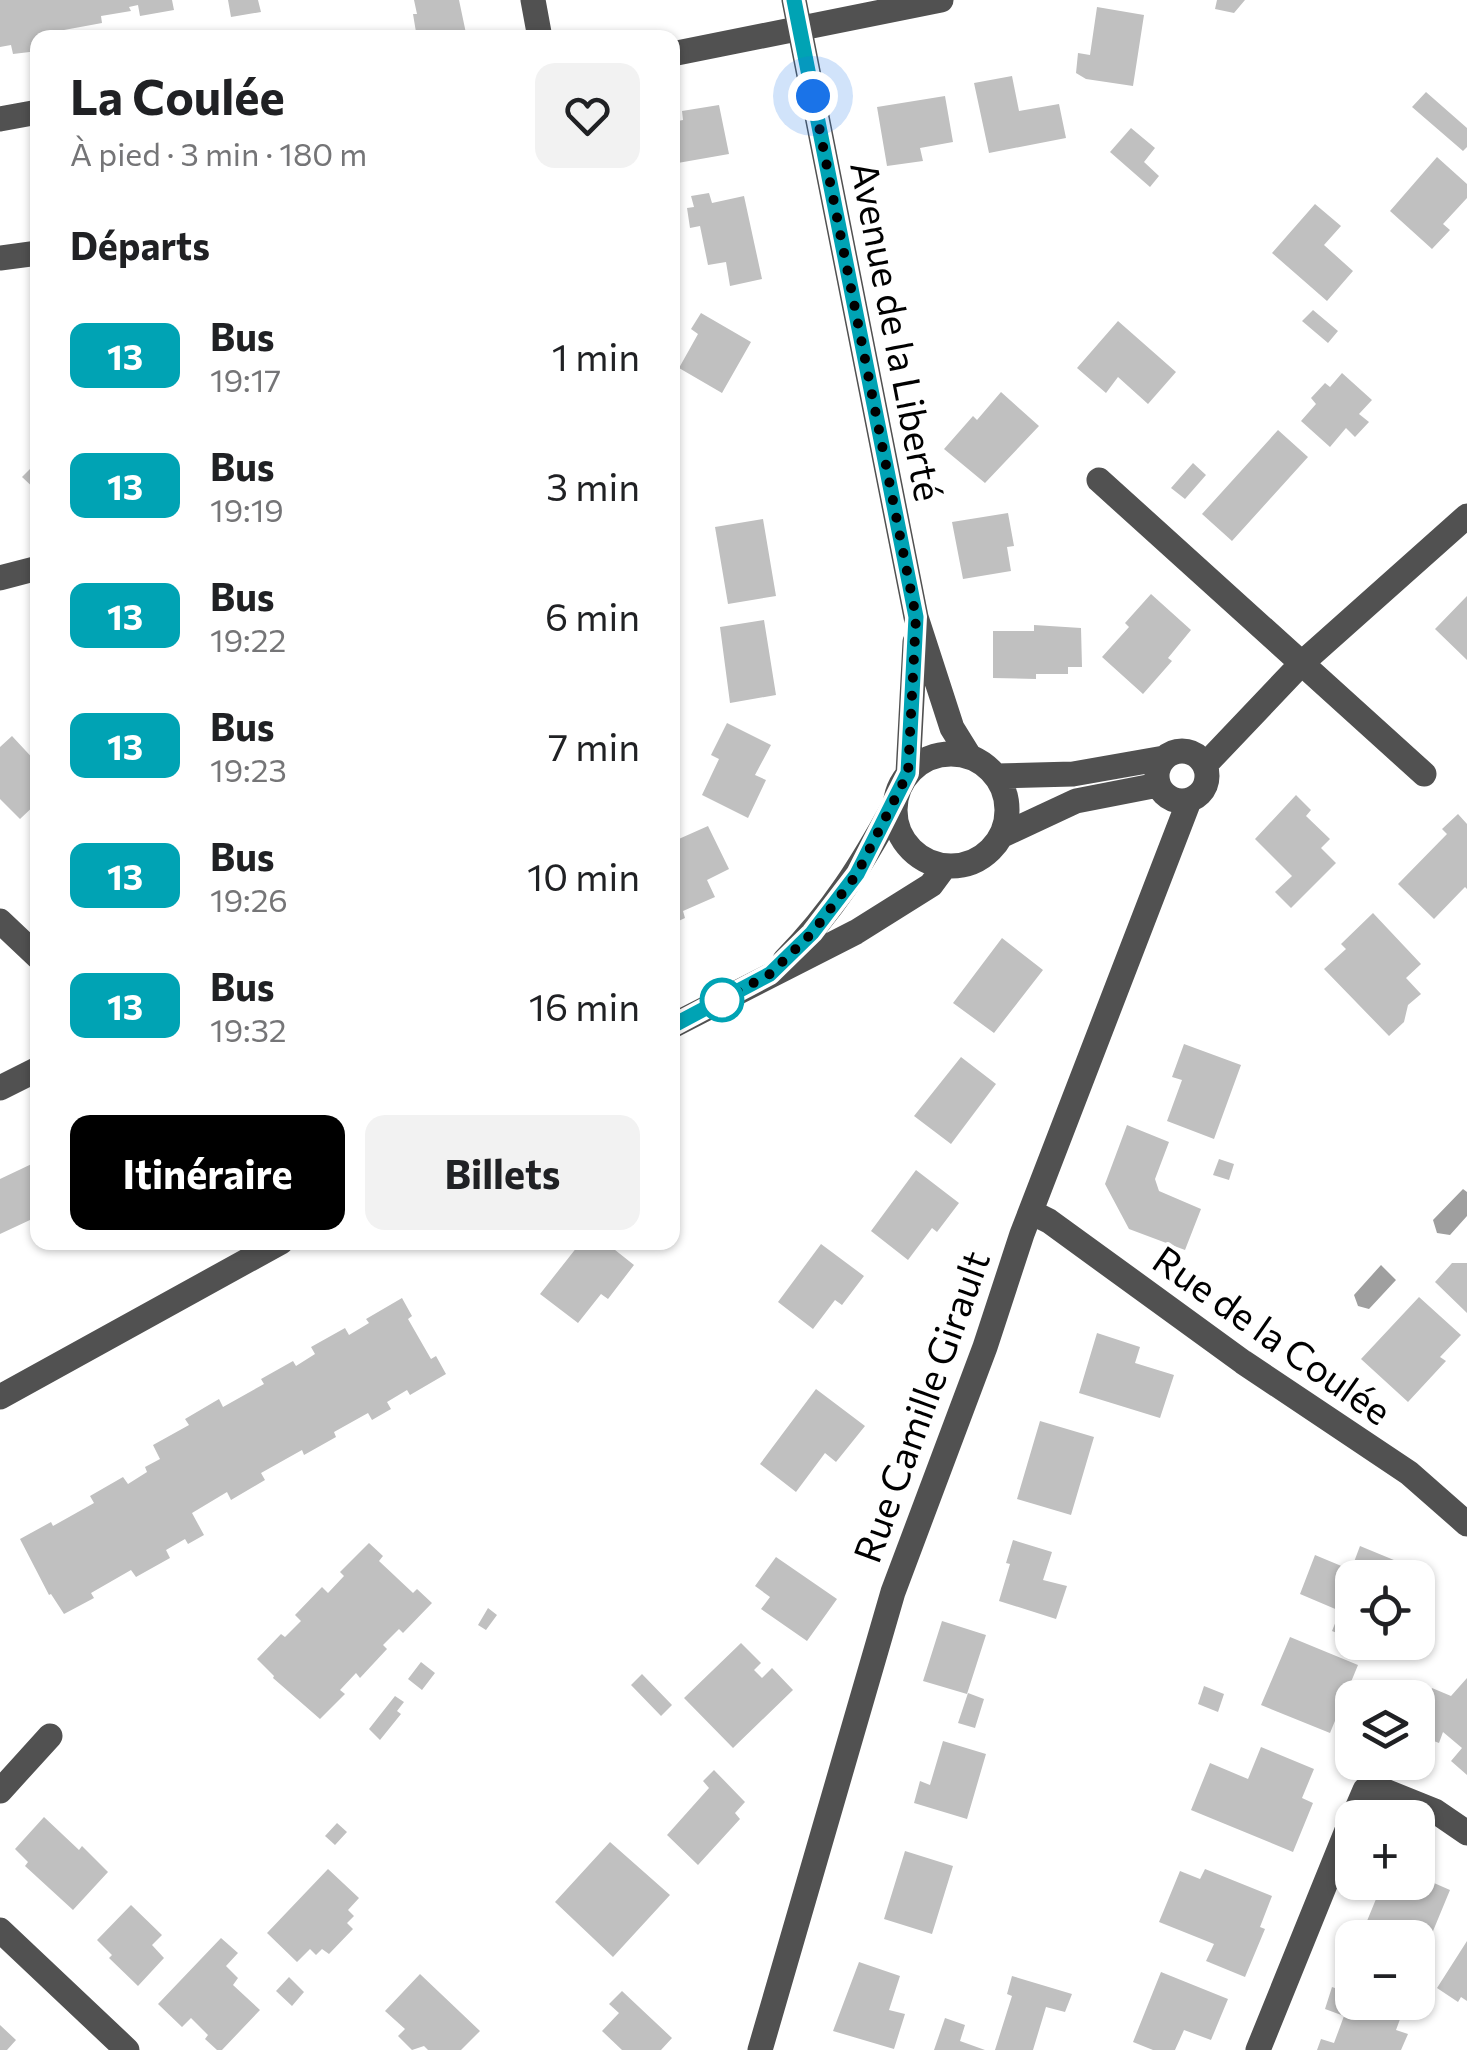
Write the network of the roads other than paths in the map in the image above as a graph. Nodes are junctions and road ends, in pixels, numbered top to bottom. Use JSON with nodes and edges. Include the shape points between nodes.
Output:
{"nodes":[{"id":1,"x":533,"y":0,"type":"edge"},
{"id":2,"x":794,"y":0,"type":"edge"},
{"id":3,"x":941,"y":0,"type":"edge"},
{"id":4,"x":539,"y":30,"type":"edge"},
{"id":5,"x":800,"y":30,"type":"junction"},
{"id":6,"x":680,"y":52,"type":"edge"},
{"id":7,"x":30,"y":113,"type":"edge"},
{"id":8,"x":0,"y":119,"type":"edge"},
{"id":9,"x":30,"y":254,"type":"edge"},
{"id":10,"x":0,"y":258,"type":"edge"},
{"id":11,"x":1099,"y":480,"type":"dead end"},
{"id":12,"x":1467,"y":516,"type":"edge"},
{"id":13,"x":30,"y":570,"type":"edge"},
{"id":14,"x":0,"y":578,"type":"edge"},
{"id":15,"x":916,"y":617,"type":"junction"},
{"id":16,"x":1302,"y":664,"type":"junction"},
{"id":17,"x":970,"y":757,"type":"junction"},
{"id":18,"x":1164,"y":758,"type":"junction"},
{"id":19,"x":1205,"y":765,"type":"junction"},
{"id":20,"x":908,"y":773,"type":"junction"},
{"id":21,"x":1424,"y":774,"type":"dead end"},
{"id":22,"x":996,"y":776,"type":"junction"},
{"id":23,"x":1158,"y":785,"type":"junction"},
{"id":24,"x":1189,"y":801,"type":"junction"},
{"id":25,"x":895,"y":804,"type":"junction"},
{"id":26,"x":1001,"y":836,"type":"junction"},
{"id":27,"x":946,"y":866,"type":"junction"},
{"id":28,"x":0,"y":921,"type":"edge"},
{"id":29,"x":30,"y":949,"type":"edge"},
{"id":30,"x":770,"y":974,"type":"junction"},
{"id":31,"x":680,"y":1022,"type":"edge"},
{"id":32,"x":30,"y":1073,"type":"edge"},
{"id":33,"x":0,"y":1088,"type":"edge"},
{"id":34,"x":1031,"y":1212,"type":"junction"},
{"id":35,"x":267,"y":1250,"type":"edge"},
{"id":36,"x":0,"y":1398,"type":"edge"},
{"id":37,"x":1467,"y":1524,"type":"edge"},
{"id":38,"x":50,"y":1736,"type":"dead end"},
{"id":39,"x":0,"y":1791,"type":"edge"},
{"id":40,"x":1361,"y":1800,"type":"edge"},
{"id":41,"x":1408,"y":1800,"type":"edge"},
{"id":42,"x":1435,"y":1811,"type":"edge"},
{"id":43,"x":1467,"y":1833,"type":"edge"},
{"id":44,"x":1335,"y":1862,"type":"edge"},
{"id":45,"x":0,"y":1930,"type":"edge"},
{"id":46,"x":127,"y":2050,"type":"edge"},
{"id":47,"x":760,"y":2050,"type":"edge"},
{"id":48,"x":1258,"y":2050,"type":"edge"}],
"edges":[{"from":1,"to":4,"type":"street"},
{"from":2,"to":5,"type":"street","name":"Avenue de la Liberté"},
{"from":3,"to":5,"type":"street"},
{"from":5,"to":6,"type":"street"},
{"from":5,"to":15,"type":"street","name":"Avenue de la Liberté"},
{"from":7,"to":8,"type":"street"},
{"from":9,"to":10,"type":"street"},
{"from":11,"to":16,"type":"street"},
{"from":12,"to":16,"type":"street","name":"Rue Camille Girault"},
{"from":13,"to":14,"type":"street"},
{"from":15,"to":17,"type":"street","name":"Avenue de la Liberté","via":[[952,728]]},
{"from":15,"to":20,"type":"street","name":"Avenue de la Liberté"},
{"from":16,"to":19,"type":"street","name":"Rue Camille Girault"},
{"from":16,"to":21,"type":"street"},
{"from":17,"to":20,"type":"street","via":[[937,755]]},
{"from":17,"to":22,"type":"street","name":"Avenue de la Liberté"},
{"from":18,"to":19,"type":"street","via":[[1186,751]]},
{"from":18,"to":22,"type":"street","via":[[1073,774]]},
{"from":18,"to":23,"type":"street"},
{"from":19,"to":24,"type":"street","name":"Rue Camille Girault","via":[[1204,788]]},
{"from":20,"to":25,"type":"street","name":"Avenue de la Liberté"},
{"from":22,"to":26,"type":"street","via":[[1008,805]]},
{"from":23,"to":24,"type":"street","via":[[1170,798]]},
{"from":23,"to":26,"type":"street","name":"Avenue de la Liberté","via":[[1076,802]]},
{"from":24,"to":34,"type":"street","name":"Rue Camille Girault"},
{"from":25,"to":27,"type":"street","via":[[896,822],[913,852]]},
{"from":25,"to":30,"type":"street","name":"Avenue de la Liberté","via":[[857,874]]},
{"from":26,"to":27,"type":"street","name":"Avenue de la Liberté","via":[[978,859]]},
{"from":27,"to":30,"type":"street","name":"Avenue de la Liberté","via":[[932,885]]},
{"from":28,"to":29,"type":"street"},
{"from":30,"to":31,"type":"street","name":"Avenue de la Liberté"},
{"from":32,"to":33,"type":"street"},
{"from":34,"to":37,"type":"street","name":"Rue de la Coulée","via":[[1409,1473]]},
{"from":34,"to":47,"type":"street","name":"Rue Camille Girault","via":[[893,1592]]},
{"from":35,"to":36,"type":"street"},
{"from":38,"to":39,"type":"street"},
{"from":40,"to":41,"type":"street","via":[[1375,1787]]},
{"from":42,"to":43,"type":"street"},
{"from":44,"to":48,"type":"street"},
{"from":45,"to":46,"type":"street"}]}
